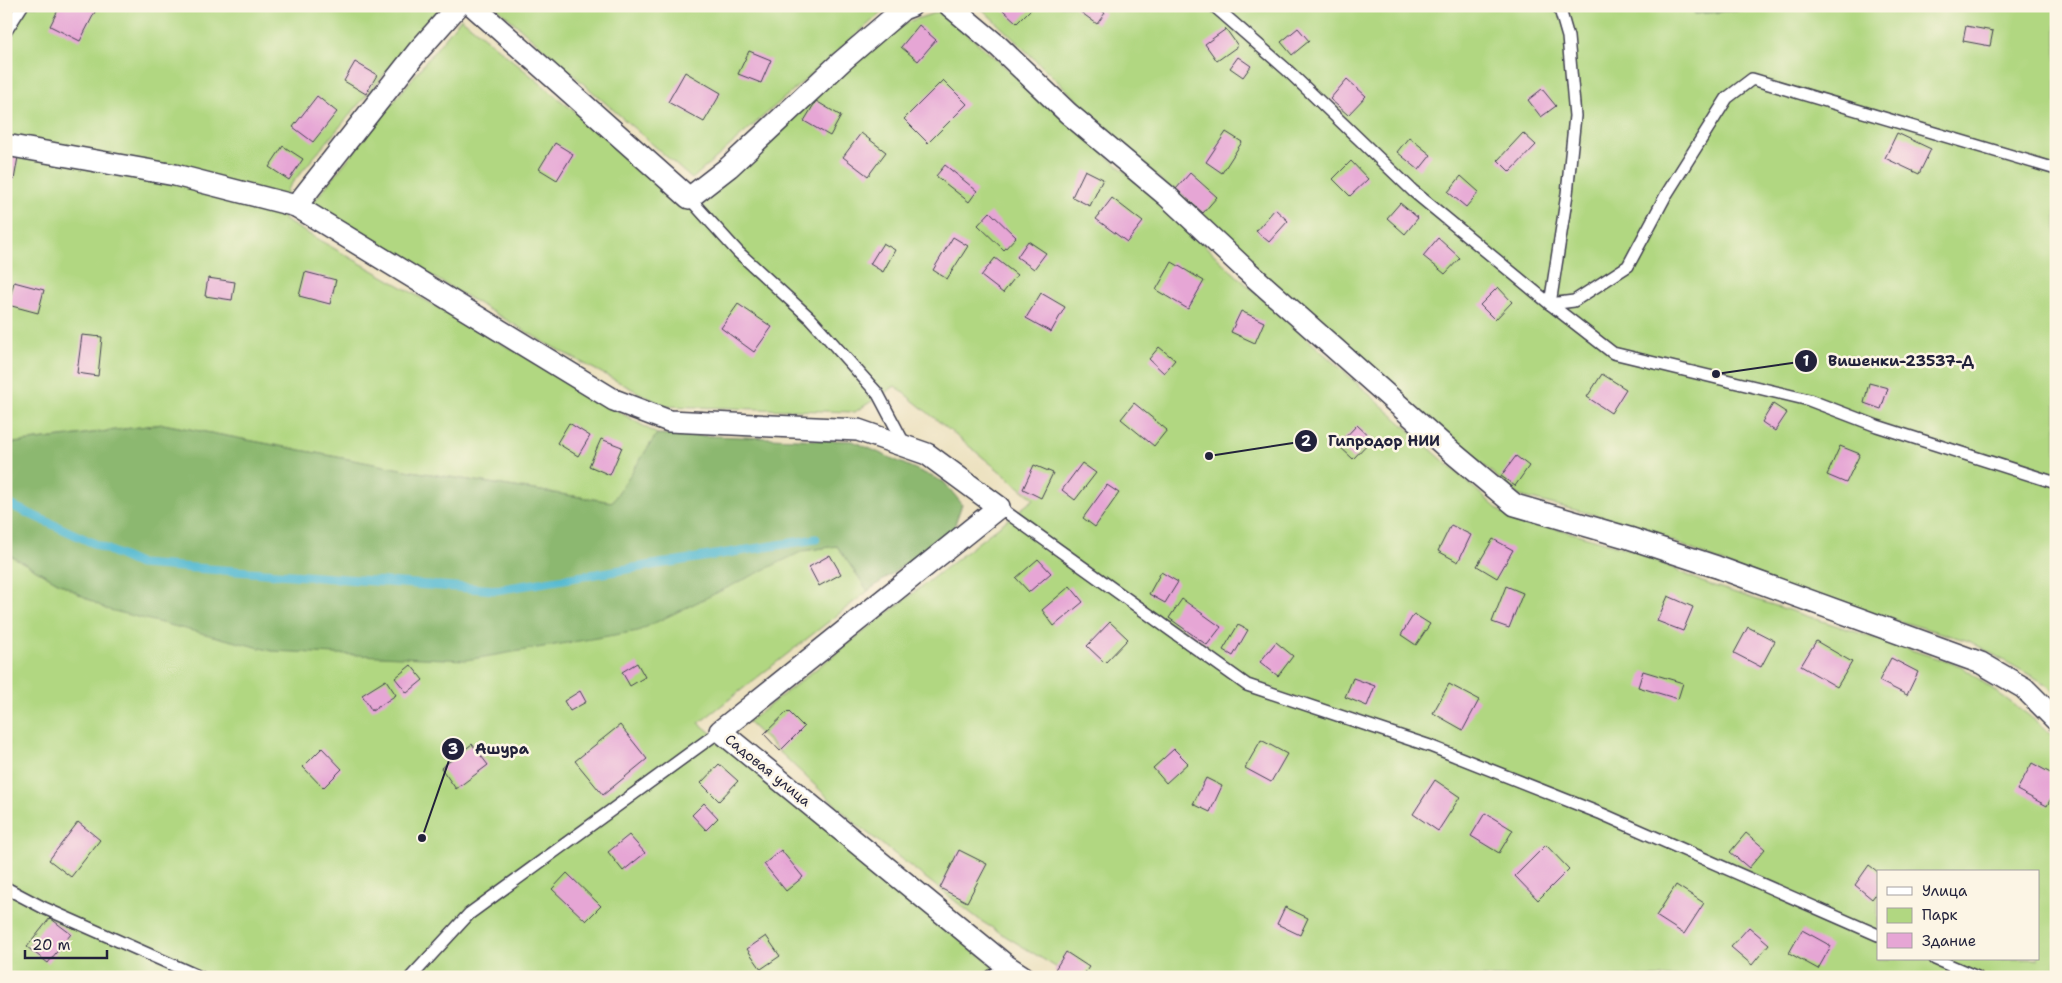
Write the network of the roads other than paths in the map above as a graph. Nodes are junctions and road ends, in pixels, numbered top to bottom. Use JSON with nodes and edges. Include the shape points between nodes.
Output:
{"nodes":[{"id":1,"x":22,"y":6,"type":"edge"},
{"id":2,"x":458,"y":6,"type":"edge"},
{"id":3,"x":473,"y":6,"type":"edge"},
{"id":4,"x":911,"y":6,"type":"edge"},
{"id":5,"x":950,"y":6,"type":"edge"},
{"id":6,"x":1214,"y":6,"type":"edge"},
{"id":7,"x":1559,"y":6,"type":"edge"},
{"id":8,"x":6,"y":31,"type":"edge"},
{"id":9,"x":6,"y":145,"type":"edge"},
{"id":10,"x":2056,"y":169,"type":"edge"},
{"id":11,"x":689,"y":198,"type":"junction"},
{"id":12,"x":296,"y":206,"type":"junction"},
{"id":13,"x":1550,"y":304,"type":"junction"},
{"id":14,"x":905,"y":446,"type":"junction"},
{"id":15,"x":2056,"y":483,"type":"edge"},
{"id":16,"x":999,"y":507,"type":"junction"},
{"id":17,"x":2056,"y":720,"type":"edge"},
{"id":18,"x":720,"y":731,"type":"junction"},
{"id":19,"x":6,"y":888,"type":"edge"},
{"id":20,"x":1877,"y":936,"type":"edge"},
{"id":21,"x":1937,"y":960,"type":"edge"},
{"id":22,"x":1007,"y":973,"type":"edge"},
{"id":23,"x":200,"y":977,"type":"edge"},
{"id":24,"x":411,"y":977,"type":"edge"},
{"id":25,"x":1977,"y":977,"type":"edge"}],
"edges":[{"from":1,"to":8,"type":"lane"},
{"from":2,"to":12,"type":"street","via":[[418,51]]},
{"from":3,"to":11,"type":"street"},
{"from":4,"to":11,"type":"street","via":[[902,9],[729,167]]},
{"from":5,"to":17,"type":"street","via":[[1515,505],[1717,567],[1981,663],[2024,688]]},
{"from":6,"to":13,"type":"lane","via":[[1286,69],[1413,191]]},
{"from":7,"to":13,"type":"lane","via":[[1568,37],[1575,116]]},
{"from":9,"to":12,"type":"street","via":[[175,175]]},
{"from":10,"to":13,"type":"lane","via":[[1752,80],[1727,98],[1666,195],[1628,266],[1574,301]]},
{"from":11,"to":14,"type":"lane","via":[[738,252],[810,318],[878,394]]},
{"from":12,"to":14,"type":"street","via":[[624,404],[669,421],[858,430]]},
{"from":13,"to":15,"type":"lane","via":[[1613,353],[1809,400],[1877,426]]},
{"from":14,"to":16,"type":"street","via":[[927,454]]},
{"from":16,"to":18,"type":"street","name":"Садовая улица"},
{"from":16,"to":20,"type":"lane","via":[[1247,685],[1430,746],[1592,810]]},
{"from":18,"to":22,"type":"street","name":"Садовая улица"},
{"from":18,"to":24,"type":"lane","via":[[469,914]]},
{"from":19,"to":23,"type":"lane"},
{"from":21,"to":25,"type":"lane"}]}
